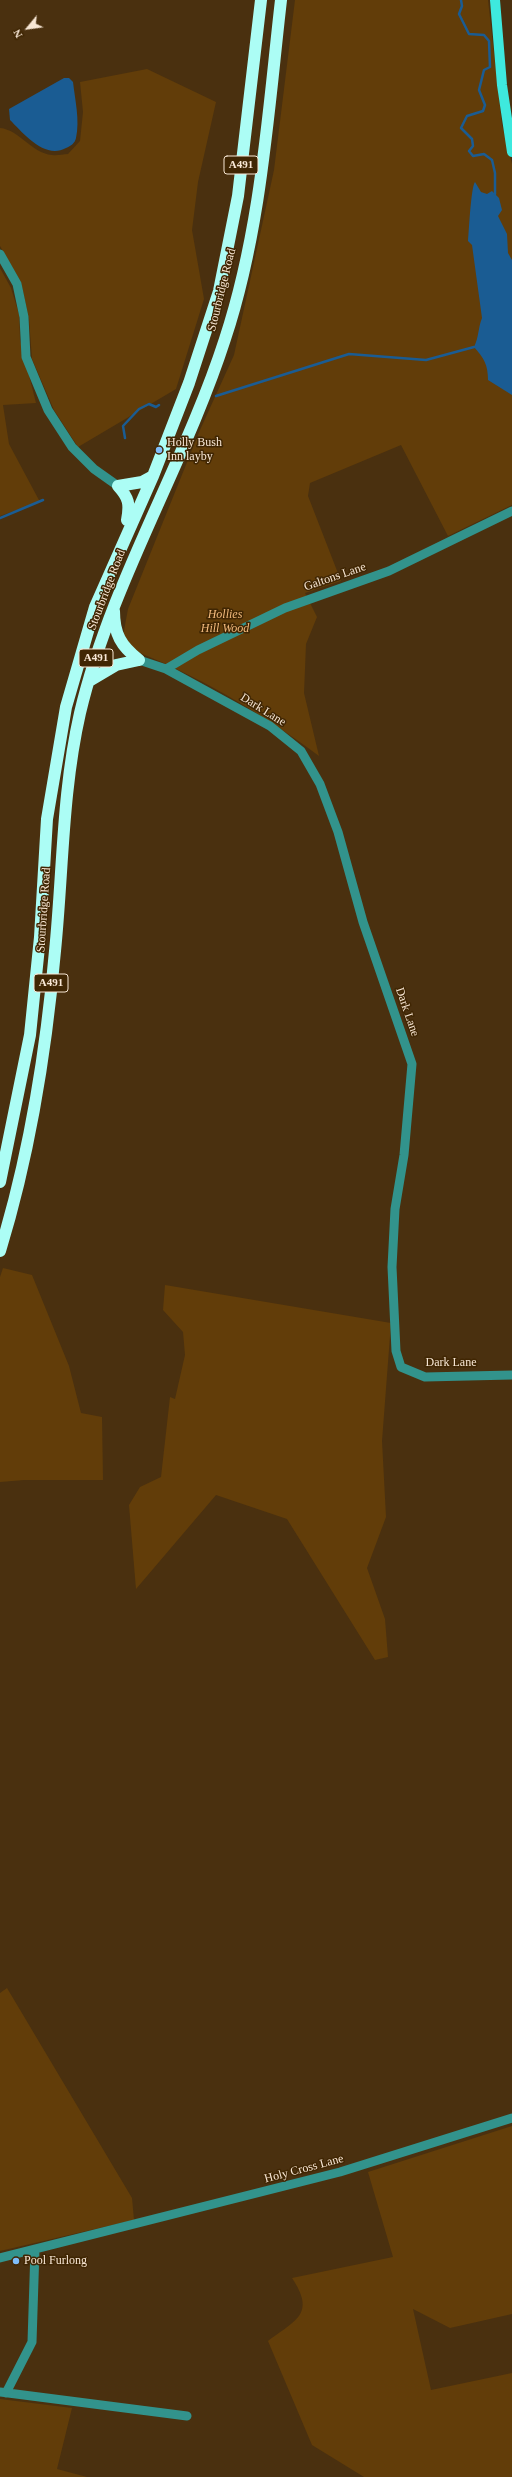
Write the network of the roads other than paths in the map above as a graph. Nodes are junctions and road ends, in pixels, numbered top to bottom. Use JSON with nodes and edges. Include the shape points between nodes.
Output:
{"nodes":[{"id":1,"x":261,"y":0,"type":"edge"},
{"id":2,"x":281,"y":0,"type":"edge"},
{"id":3,"x":495,"y":0,"type":"edge"},
{"id":4,"x":512,"y":152,"type":"edge"},
{"id":5,"x":0,"y":254,"type":"edge"},
{"id":6,"x":153,"y":476,"type":"junction"},
{"id":7,"x":118,"y":486,"type":"junction"},
{"id":8,"x":512,"y":511,"type":"edge"},
{"id":9,"x":126,"y":535,"type":"junction"},
{"id":10,"x":114,"y":604,"type":"junction"},
{"id":11,"x":139,"y":660,"type":"junction"},
{"id":12,"x":166,"y":669,"type":"junction"},
{"id":13,"x":89,"y":681,"type":"junction"},
{"id":14,"x":0,"y":1182,"type":"edge"},
{"id":15,"x":0,"y":1250,"type":"edge"},
{"id":16,"x":512,"y":1375,"type":"edge"},
{"id":17,"x":512,"y":2118,"type":"edge"},
{"id":18,"x":35,"y":2249,"type":"junction"},
{"id":19,"x":0,"y":2258,"type":"edge"},
{"id":20,"x":3,"y":2393,"type":"edge"},
{"id":21,"x":187,"y":2416,"type":"dead end"}],
"edges":[{"from":1,"to":6,"type":"highway","name":"Stourbridge Road","number":"A491","via":[[238,196],[219,291],[189,383]]},
{"from":2,"to":10,"type":"highway","name":"Stourbridge Road","number":"A491","via":[[259,190],[238,292],[225,339],[189,434]]},
{"from":3,"to":4,"type":"main road","via":[[502,85]]},
{"from":5,"to":7,"type":"street","via":[[17,284],[24,317],[26,357],[48,410],[72,447]]},
{"from":6,"to":7,"type":"highway","via":[[142,482]]},
{"from":6,"to":9,"type":"highway","name":"Stourbridge Road","number":"A491"},
{"from":7,"to":9,"type":"highway","via":[[128,498],[130,506]]},
{"from":8,"to":12,"type":"street","name":"Galtons Lane","via":[[389,571],[285,608],[198,650]]},
{"from":9,"to":14,"type":"highway","name":"Stourbridge Road","number":"A491","via":[[88,627],[58,743],[47,819],[40,937],[30,1035]]},
{"from":10,"to":11,"type":"highway","via":[[114,623],[118,639],[126,650]]},
{"from":10,"to":13,"type":"highway","name":"Stourbridge Road","number":"A491"},
{"from":11,"to":12,"type":"street","name":"Dark Lane"},
{"from":11,"to":13,"type":"highway","via":[[116,665]]},
{"from":12,"to":16,"type":"street","name":"Dark Lane","via":[[270,726],[301,750],[320,784],[338,832],[363,922],[412,1064],[404,1155],[395,1209],[392,1267],[396,1351],[401,1367],[425,1377]]},
{"from":13,"to":15,"type":"highway","name":"Stourbridge Road","number":"A491","via":[[70,763],[55,951],[40,1082],[25,1160]]},
{"from":17,"to":18,"type":"street","name":"Holy Cross Lane","via":[[340,2172],[98,2231]]},
{"from":18,"to":19,"type":"street","name":"Holy Cross Lane"},
{"from":18,"to":20,"type":"street","via":[[32,2342]]},
{"from":20,"to":21,"type":"street"}]}
